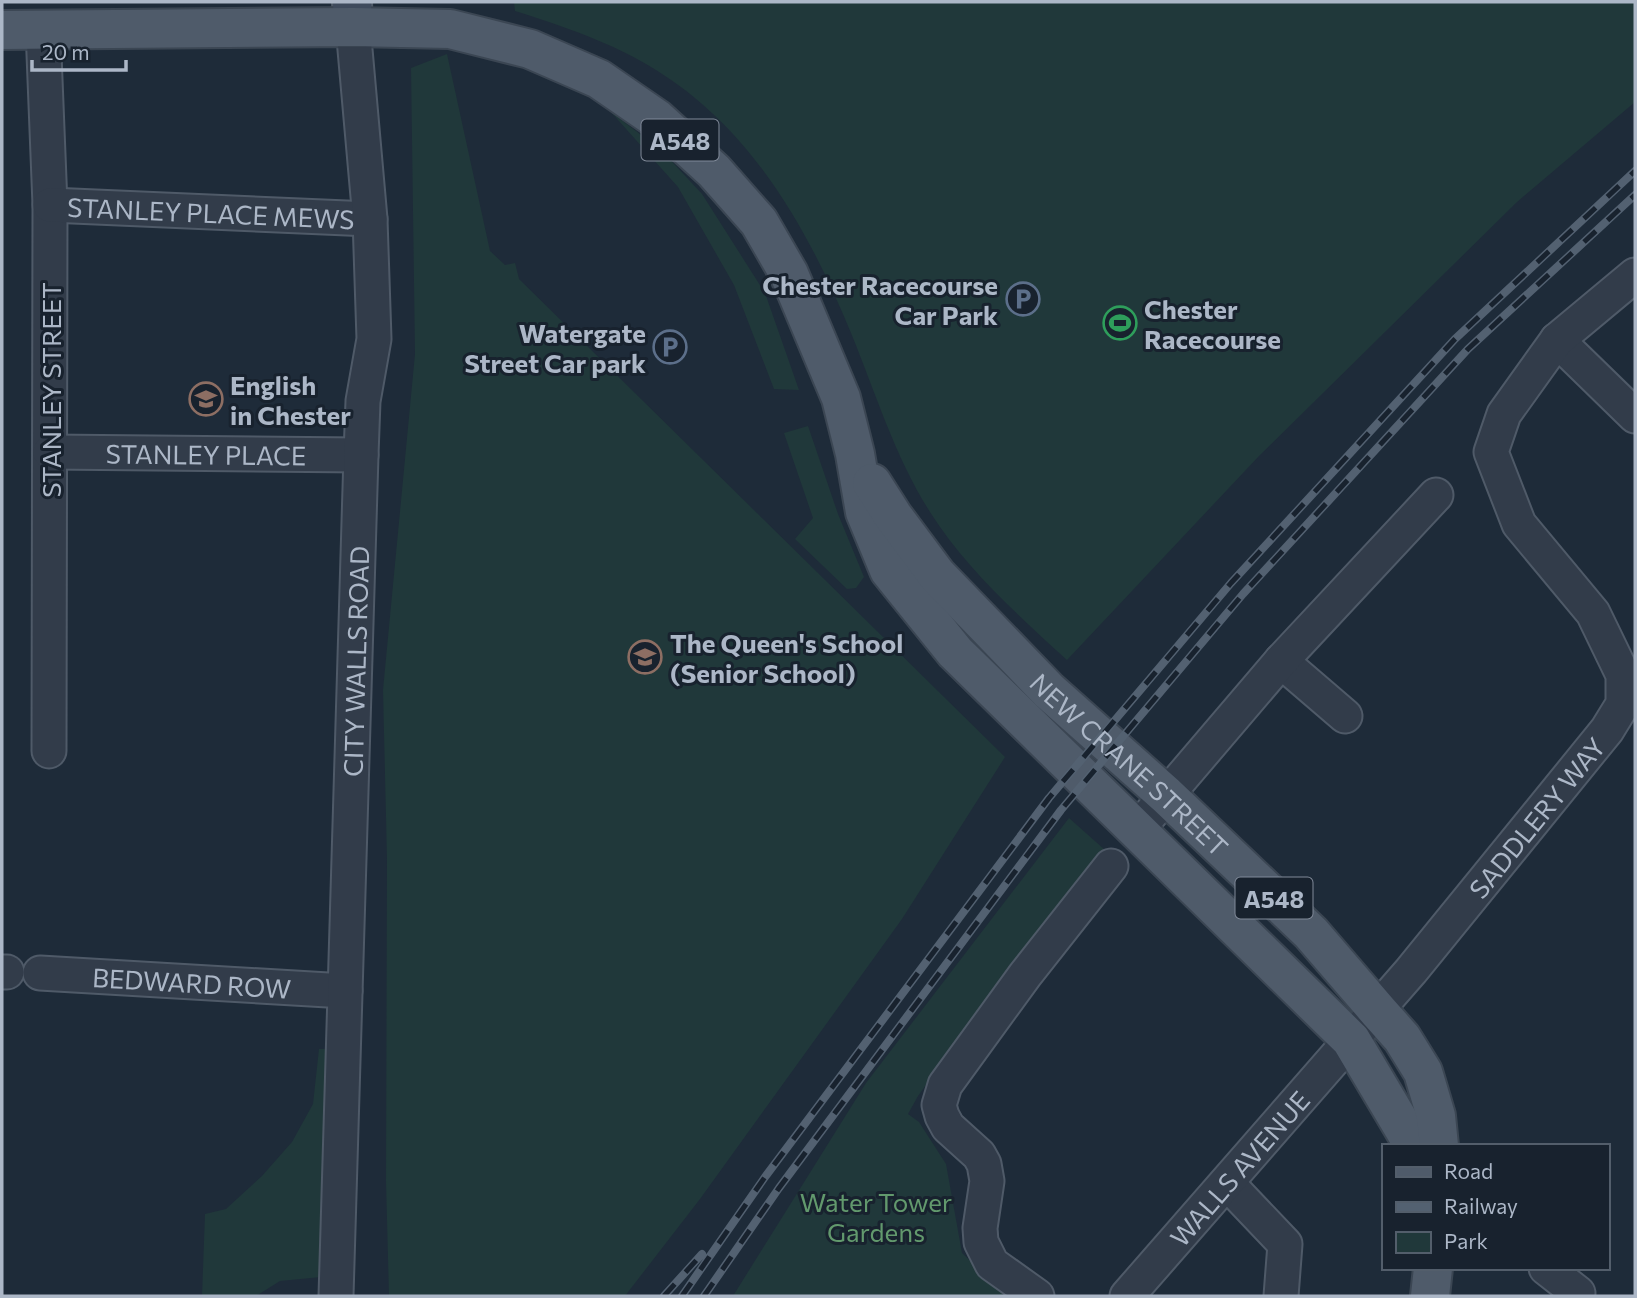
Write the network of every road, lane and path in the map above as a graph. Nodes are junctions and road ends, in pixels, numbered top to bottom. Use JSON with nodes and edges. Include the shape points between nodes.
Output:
{"nodes":[{"id":1,"x":352,"y":14,"type":"edge"},
{"id":2,"x":43,"y":29,"type":"junction"},
{"id":3,"x":2,"y":30,"type":"edge"},
{"id":4,"x":50,"y":205,"type":"junction"},
{"id":5,"x":370,"y":219,"type":"junction"},
{"id":6,"x":1635,"y":275,"type":"edge"},
{"id":7,"x":1557,"y":340,"type":"junction"},
{"id":8,"x":1635,"y":416,"type":"edge"},
{"id":9,"x":50,"y":452,"type":"junction"},
{"id":10,"x":855,"y":454,"type":"junction"},
{"id":11,"x":361,"y":455,"type":"junction"},
{"id":12,"x":1436,"y":495,"type":"dead end"},
{"id":13,"x":1280,"y":662,"type":"junction"},
{"id":14,"x":1345,"y":716,"type":"dead end"},
{"id":15,"x":49,"y":751,"type":"dead end"},
{"id":16,"x":1166,"y":794,"type":"junction"},
{"id":17,"x":1136,"y":831,"type":"junction"},
{"id":18,"x":1111,"y":866,"type":"dead end"},
{"id":19,"x":16,"y":973,"type":"edge"},
{"id":20,"x":345,"y":991,"type":"junction"},
{"id":21,"x":1378,"y":1010,"type":"junction"},
{"id":22,"x":1351,"y":1040,"type":"junction"},
{"id":23,"x":1413,"y":1144,"type":"edge"},
{"id":24,"x":1438,"y":1144,"type":"edge"},
{"id":25,"x":1227,"y":1183,"type":"junction"},
{"id":26,"x":1433,"y":1270,"type":"edge"},
{"id":27,"x":1549,"y":1270,"type":"edge"},
{"id":28,"x":1578,"y":1293,"type":"dead end"},
{"id":29,"x":336,"y":1296,"type":"edge"},
{"id":30,"x":1037,"y":1296,"type":"edge"},
{"id":31,"x":1127,"y":1296,"type":"edge"},
{"id":32,"x":1281,"y":1296,"type":"edge"},
{"id":33,"x":1430,"y":1296,"type":"edge"}],
"edges":[{"from":1,"to":2,"type":"main road","number":"A548"},
{"from":1,"to":5,"type":"street","name":"CITY WALLS ROAD"},
{"from":1,"to":10,"type":"main road","name":"NEW CRANE STREET","number":"A548","via":[[419,28],[450,29],[530,50],[599,79],[657,119],[714,171],[760,222],[789,274],[841,398]]},
{"from":2,"to":3,"type":"main road","number":"A548"},
{"from":2,"to":4,"type":"street","name":"STANLEY STREET"},
{"from":4,"to":5,"type":"street","name":"STANLEY PLACE MEWS"},
{"from":4,"to":9,"type":"street","name":"STANLEY STREET"},
{"from":5,"to":11,"type":"street","name":"CITY WALLS ROAD","via":[[374,339],[363,401]]},
{"from":6,"to":7,"type":"street","name":"SADDLERY WAY"},
{"from":7,"to":8,"type":"street"},
{"from":7,"to":21,"type":"street","name":"SADDLERY WAY","via":[[1504,414],[1491,452],[1519,524],[1593,613],[1623,674],[1623,704],[1607,730]]},
{"from":9,"to":11,"type":"street","name":"STANLEY PLACE"},
{"from":9,"to":15,"type":"street","name":"STANLEY STREET"},
{"from":10,"to":16,"type":"main road","name":"NEW CRANE STREET","number":"A548","via":[[937,575],[1049,691]]},
{"from":10,"to":17,"type":"main road","name":"NEW CRANE STREET","number":"A548","via":[[865,512],[889,570],[954,652]]},
{"from":11,"to":20,"type":"street","name":"CITY WALLS ROAD"},
{"from":12,"to":13,"type":"street"},
{"from":13,"to":14,"type":"street"},
{"from":13,"to":16,"type":"street"},
{"from":16,"to":17,"type":"street"},
{"from":16,"to":21,"type":"main road","name":"NEW CRANE STREET","number":"A548","via":[[1311,933]]},
{"from":17,"to":22,"type":"main road","name":"NEW CRANE STREET","number":"A548"},
{"from":18,"to":30,"type":"street","via":[[945,1085],[939,1105],[948,1127],[984,1164],[987,1181],[981,1242],[992,1264]]},
{"from":19,"to":20,"type":"street","name":"BEDWARD ROW"},
{"from":20,"to":29,"type":"street","name":"CITY WALLS ROAD"},
{"from":21,"to":22,"type":"street","name":"SADDLERY WAY"},
{"from":21,"to":24,"type":"main road","name":"NEW CRANE STREET","number":"A548","via":[[1423,1072],[1436,1116]]},
{"from":22,"to":23,"type":"main road","name":"NEW CRANE STREET","number":"A548"},
{"from":22,"to":25,"type":"street","name":"WALLS AVENUE"},
{"from":25,"to":31,"type":"street","name":"WALLS AVENUE"},
{"from":25,"to":32,"type":"street","via":[[1285,1244]]},
{"from":26,"to":33,"type":"main road"},
{"from":27,"to":28,"type":"street"}]}
